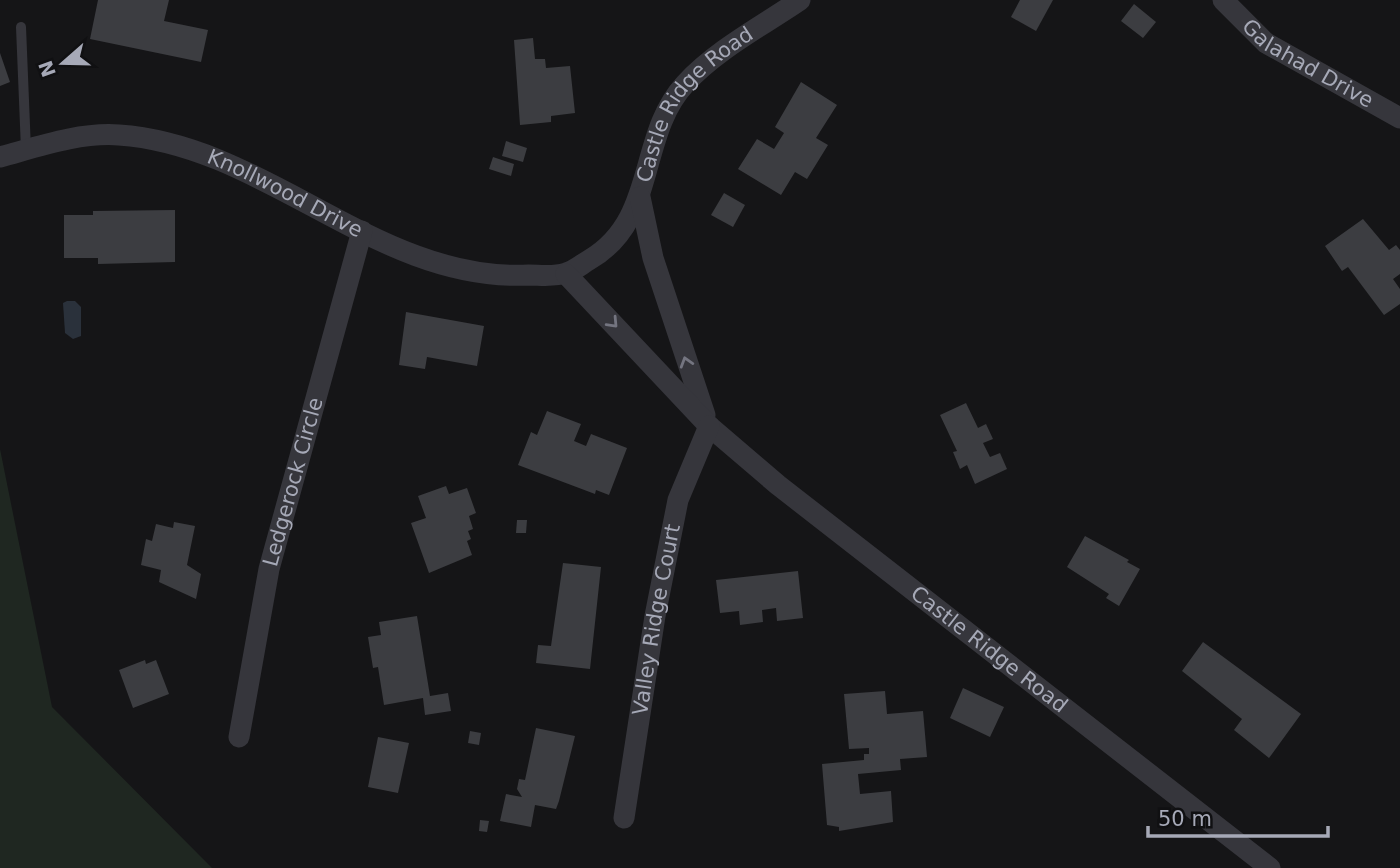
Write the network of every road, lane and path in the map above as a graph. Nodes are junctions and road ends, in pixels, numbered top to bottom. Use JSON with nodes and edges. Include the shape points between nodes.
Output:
{"nodes":[{"id":1,"x":800,"y":0,"type":"edge"},
{"id":2,"x":1223,"y":0,"type":"edge"},
{"id":3,"x":21,"y":27,"type":"dead end"},
{"id":4,"x":1400,"y":118,"type":"edge"},
{"id":5,"x":26,"y":150,"type":"junction"},
{"id":6,"x":0,"y":157,"type":"edge"},
{"id":7,"x":640,"y":197,"type":"junction"},
{"id":8,"x":362,"y":231,"type":"junction"},
{"id":9,"x":566,"y":274,"type":"junction"},
{"id":10,"x":709,"y":426,"type":"junction"},
{"id":11,"x":239,"y":737,"type":"dead end"},
{"id":12,"x":624,"y":818,"type":"dead end"},
{"id":13,"x":1270,"y":868,"type":"edge"}],
"edges":[{"from":1,"to":7,"type":"street","name":"Castle Ridge Road","via":[[720,54],[684,85],[661,123]]},
{"from":2,"to":4,"type":"street","name":"Galahad Drive","via":[[1265,43]]},
{"from":3,"to":5,"type":"lane"},
{"from":5,"to":6,"type":"street","name":"Knollwood Drive"},
{"from":5,"to":8,"type":"street","name":"Knollwood Drive","via":[[118,135],[167,143],[222,160]]},
{"from":7,"to":9,"type":"street","name":"Castle Ridge Road","via":[[619,237]]},
{"from":10,"to":7,"type":"street","name":"Castle Ridge Road","one_way":true,"via":[[653,258]]},
{"from":8,"to":9,"type":"street","name":"Knollwood Drive","via":[[439,265],[503,276]]},
{"from":8,"to":11,"type":"street","name":"Ledgerock Circle","via":[[269,569]]},
{"from":9,"to":10,"type":"street","name":"Castle Ridge Road","one_way":true},
{"from":10,"to":12,"type":"street","name":"Valley Ridge Court","via":[[678,500]]},
{"from":10,"to":13,"type":"street","name":"Castle Ridge Road","via":[[778,485]]}]}
